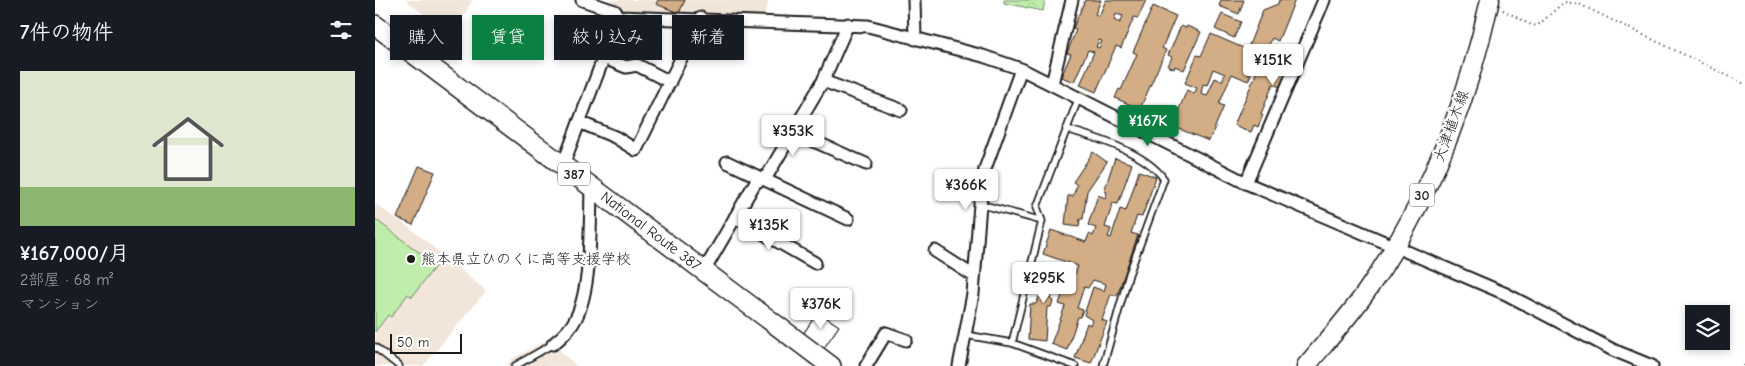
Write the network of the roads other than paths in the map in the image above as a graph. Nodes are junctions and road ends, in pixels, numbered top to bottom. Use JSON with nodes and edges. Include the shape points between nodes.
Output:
{"nodes":[{"id":1,"x":582,"y":0,"type":"edge"},
{"id":2,"x":914,"y":0,"type":"edge"},
{"id":3,"x":1072,"y":0,"type":"edge"},
{"id":4,"x":1324,"y":0,"type":"edge"},
{"id":5,"x":1490,"y":1,"type":"edge"},
{"id":6,"x":598,"y":2,"type":"edge"},
{"id":7,"x":618,"y":15,"type":"edge"},
{"id":8,"x":744,"y":20,"type":"edge"},
{"id":9,"x":848,"y":24,"type":"junction"},
{"id":10,"x":375,"y":25,"type":"edge"},
{"id":11,"x":915,"y":39,"type":"junction"},
{"id":12,"x":603,"y":60,"type":"edge"},
{"id":13,"x":609,"y":60,"type":"edge"},
{"id":14,"x":681,"y":60,"type":"edge"},
{"id":15,"x":1021,"y":69,"type":"junction"},
{"id":16,"x":823,"y":81,"type":"junction"},
{"id":17,"x":670,"y":82,"type":"junction"},
{"id":18,"x":1052,"y":84,"type":"junction"},
{"id":19,"x":1079,"y":97,"type":"junction"},
{"id":20,"x":901,"y":110,"type":"dead end"},
{"id":21,"x":579,"y":122,"type":"junction"},
{"id":22,"x":1066,"y":129,"type":"junction"},
{"id":23,"x":793,"y":132,"type":"junction"},
{"id":24,"x":727,"y":162,"type":"dead end"},
{"id":25,"x":866,"y":164,"type":"dead end"},
{"id":26,"x":563,"y":165,"type":"junction"},
{"id":27,"x":762,"y":178,"type":"junction"},
{"id":28,"x":1246,"y":183,"type":"junction"},
{"id":29,"x":591,"y":187,"type":"junction"},
{"id":30,"x":980,"y":204,"type":"junction"},
{"id":31,"x":735,"y":217,"type":"junction"},
{"id":32,"x":848,"y":220,"type":"dead end"},
{"id":33,"x":1042,"y":221,"type":"junction"},
{"id":34,"x":1394,"y":248,"type":"junction"},
{"id":35,"x":935,"y":251,"type":"dead end"},
{"id":36,"x":815,"y":263,"type":"dead end"},
{"id":37,"x":704,"y":271,"type":"junction"},
{"id":38,"x":974,"y":276,"type":"junction"},
{"id":39,"x":966,"y":335,"type":"junction"},
{"id":40,"x":906,"y":340,"type":"dead end"},
{"id":41,"x":1012,"y":342,"type":"junction"},
{"id":42,"x":553,"y":344,"type":"joint"},
{"id":43,"x":375,"y":348,"type":"edge"},
{"id":44,"x":399,"y":366,"type":"edge"},
{"id":45,"x":515,"y":366,"type":"edge"},
{"id":46,"x":831,"y":366,"type":"edge"},
{"id":47,"x":866,"y":366,"type":"edge"},
{"id":48,"x":959,"y":366,"type":"edge"},
{"id":49,"x":1075,"y":366,"type":"edge"},
{"id":50,"x":1103,"y":366,"type":"edge"},
{"id":51,"x":1306,"y":366,"type":"edge"},
{"id":52,"x":1652,"y":366,"type":"edge"}],
"edges":[{"from":1,"to":6,"type":"street"},
{"from":2,"to":11,"type":"street"},
{"from":3,"to":18,"type":"street"},
{"from":4,"to":28,"type":"street"},
{"from":5,"to":34,"type":"main road","name":"大津植木線","number":"30","via":[[1453,127]]},
{"from":6,"to":7,"type":"street"},
{"from":8,"to":9,"type":"street"},
{"from":9,"to":11,"type":"street"},
{"from":9,"to":16,"type":"street"},
{"from":10,"to":26,"type":"highway","name":"National Route 387","number":"387"},
{"from":11,"to":15,"type":"street"},
{"from":12,"to":21,"type":"street"},
{"from":13,"to":17,"type":"street","via":[[626,67],[637,64]]},
{"from":14,"to":17,"type":"street"},
{"from":15,"to":18,"type":"street"},
{"from":15,"to":30,"type":"street","via":[[985,169]]},
{"from":16,"to":20,"type":"street"},
{"from":16,"to":23,"type":"street"},
{"from":17,"to":21,"type":"street","via":[[636,150]]},
{"from":18,"to":19,"type":"street"},
{"from":19,"to":22,"type":"lane"},
{"from":19,"to":28,"type":"street"},
{"from":21,"to":26,"type":"street"},
{"from":22,"to":33,"type":"lane","via":[[1037,207]]},
{"from":22,"to":50,"type":"lane","via":[[1109,142],[1157,168],[1164,179],[1129,274]]},
{"from":23,"to":25,"type":"street"},
{"from":23,"to":27,"type":"street","via":[[767,176]]},
{"from":24,"to":27,"type":"street"},
{"from":26,"to":29,"type":"highway","name":"National Route 387","number":"387"},
{"from":27,"to":31,"type":"street","via":[[755,182]]},
{"from":27,"to":32,"type":"street"},
{"from":28,"to":34,"type":"street"},
{"from":29,"to":37,"type":"highway","name":"National Route 387","number":"387"},
{"from":29,"to":42,"type":"street","via":[[584,291],[577,318],[565,335]]},
{"from":30,"to":33,"type":"lane"},
{"from":30,"to":38,"type":"street"},
{"from":31,"to":36,"type":"street"},
{"from":31,"to":37,"type":"street"},
{"from":33,"to":41,"type":"lane"},
{"from":34,"to":51,"type":"main road","name":"大津植木線","number":"30","via":[[1365,294]]},
{"from":34,"to":52,"type":"street","via":[[1506,294],[1613,350]]},
{"from":35,"to":38,"type":"street"},
{"from":37,"to":46,"type":"highway","name":"National Route 387","number":"387"},
{"from":38,"to":39,"type":"street"},
{"from":39,"to":41,"type":"lane"},
{"from":39,"to":48,"type":"street"},
{"from":40,"to":47,"type":"street","via":[[886,333]]},
{"from":41,"to":49,"type":"lane"},
{"from":42,"to":45,"type":"lane"},
{"from":43,"to":44,"type":"lane"}]}
